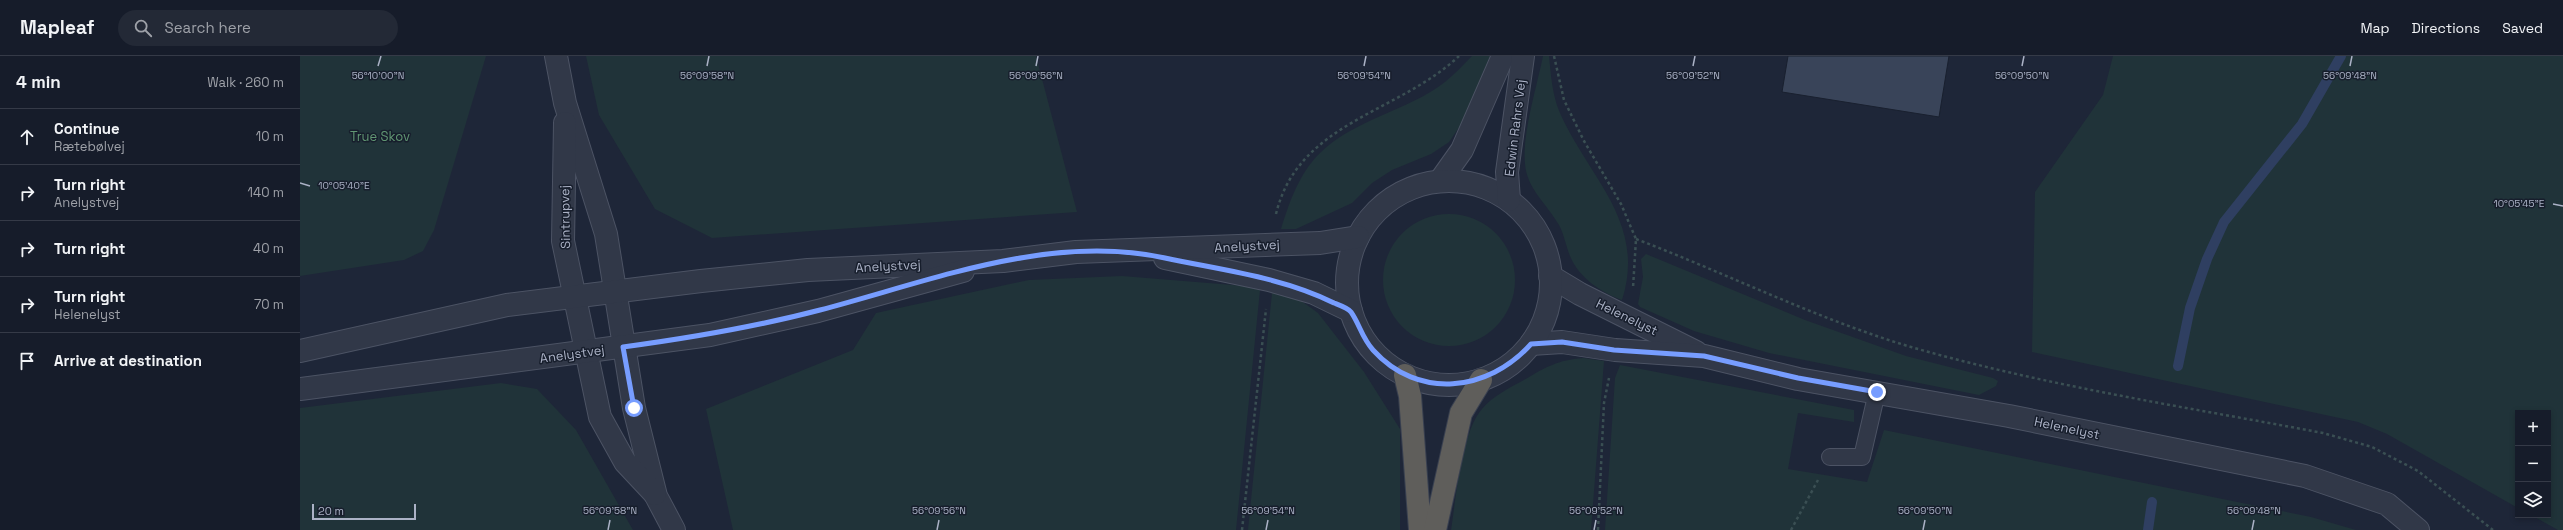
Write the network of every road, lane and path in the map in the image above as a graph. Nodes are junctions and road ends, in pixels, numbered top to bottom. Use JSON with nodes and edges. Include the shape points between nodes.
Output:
{"nodes":[{"id":1,"x":556,"y":56,"type":"edge"},
{"id":2,"x":1459,"y":56,"type":"edge"},
{"id":3,"x":1503,"y":56,"type":"edge"},
{"id":4,"x":1524,"y":56,"type":"edge"},
{"id":5,"x":1554,"y":56,"type":"edge"},
{"id":6,"x":565,"y":103,"type":"junction"},
{"id":7,"x":1440,"y":181,"type":"junction"},
{"id":8,"x":1509,"y":200,"type":"junction"},
{"id":9,"x":1358,"y":237,"type":"junction"},
{"id":10,"x":1636,"y":239,"type":"junction"},
{"id":11,"x":1272,"y":244,"type":"junction"},
{"id":12,"x":1136,"y":252,"type":"junction"},
{"id":13,"x":1003,"y":261,"type":"junction"},
{"id":14,"x":1550,"y":276,"type":"junction"},
{"id":15,"x":1269,"y":280,"type":"junction"},
{"id":16,"x":614,"y":292,"type":"junction"},
{"id":17,"x":574,"y":297,"type":"junction"},
{"id":18,"x":1351,"y":311,"type":"junction"},
{"id":19,"x":1624,"y":314,"type":"junction"},
{"id":20,"x":1531,"y":344,"type":"junction"},
{"id":21,"x":623,"y":347,"type":"junction"},
{"id":22,"x":1614,"y":350,"type":"junction"},
{"id":23,"x":300,"y":351,"type":"edge"},
{"id":24,"x":587,"y":352,"type":"junction"},
{"id":25,"x":1704,"y":356,"type":"junction"},
{"id":26,"x":1405,"y":375,"type":"junction"},
{"id":27,"x":1481,"y":380,"type":"junction"},
{"id":28,"x":300,"y":389,"type":"edge"},
{"id":29,"x":1877,"y":392,"type":"junction"},
{"id":30,"x":1830,"y":457,"type":"joint"},
{"id":31,"x":656,"y":496,"type":"junction"},
{"id":32,"x":674,"y":530,"type":"edge"},
{"id":33,"x":1242,"y":530,"type":"edge"},
{"id":34,"x":1420,"y":530,"type":"edge"},
{"id":35,"x":1434,"y":530,"type":"edge"},
{"id":36,"x":1598,"y":530,"type":"edge"},
{"id":37,"x":1791,"y":530,"type":"edge"},
{"id":38,"x":2418,"y":530,"type":"edge"},
{"id":39,"x":2493,"y":530,"type":"edge"}],
"edges":[{"from":1,"to":6,"type":"street","name":"Sintrupvej"},
{"from":2,"to":11,"type":"path","via":[[1406,92],[1338,130],[1306,158],[1280,199]]},
{"from":3,"to":7,"type":"street","name":"Edwin Rahrs Vej","via":[[1462,150]]},
{"from":4,"to":8,"type":"street","name":"Edwin Rahrs Vej","via":[[1508,172]]},
{"from":5,"to":10,"type":"path","via":[[1564,100],[1584,141],[1621,204]]},
{"from":6,"to":16,"type":"street","name":"Sintrupvej","via":[[606,234]]},
{"from":6,"to":17,"type":"street","name":"Sintrupvej","via":[[563,242]]},
{"from":7,"to":8,"type":"street","via":[[1464,182],[1487,188]]},
{"from":7,"to":9,"type":"street","via":[[1423,184],[1392,198],[1367,222]]},
{"from":8,"to":14,"type":"street","via":[[1526,216],[1542,241]]},
{"from":9,"to":11,"type":"street","name":"Anelystvej","via":[[1320,243]]},
{"from":9,"to":18,"type":"street","via":[[1348,273]]},
{"from":10,"to":19,"type":"path","via":[[1635,282]]},
{"from":10,"to":39,"type":"path","via":[[1822,316],[1912,347],[2017,375],[2323,434],[2372,447],[2418,471]]},
{"from":11,"to":12,"type":"street","name":"Anelystvej"},
{"from":12,"to":13,"type":"street","name":"Anelystvej","via":[[1076,252]]},
{"from":12,"to":15,"type":"street","name":"Anelystvej"},
{"from":13,"to":16,"type":"street","name":"Anelystvej","via":[[808,270]]},
{"from":13,"to":21,"type":"street","name":"Anelystvej","via":[[733,330]]},
{"from":14,"to":19,"type":"street","name":"Helenelyst","via":[[1580,294]]},
{"from":14,"to":20,"type":"street","via":[[1546,312]]},
{"from":15,"to":18,"type":"street","name":"Anelystvej","via":[[1314,293]]},
{"from":15,"to":33,"type":"path"},
{"from":16,"to":17,"type":"street","name":"Anelystvej"},
{"from":16,"to":21,"type":"street","name":"Sintrupvej"},
{"from":17,"to":23,"type":"street","name":"Anelystvej","via":[[507,305]]},
{"from":17,"to":24,"type":"street","name":"Sintrupvej"},
{"from":18,"to":26,"type":"street","via":[[1371,349],[1392,368]]},
{"from":19,"to":25,"type":"street","name":"Helenelyst"},
{"from":20,"to":22,"type":"street","name":"Helenelyst","via":[[1562,342]]},
{"from":20,"to":27,"type":"street","via":[[1508,365]]},
{"from":21,"to":24,"type":"street","name":"Anelystvej"},
{"from":21,"to":31,"type":"street","name":"Sintrupvej","via":[[634,408]]},
{"from":22,"to":25,"type":"street","name":"Helenelyst"},
{"from":22,"to":36,"type":"path","via":[[1604,403]]},
{"from":24,"to":28,"type":"street","name":"Anelystvej"},
{"from":24,"to":31,"type":"street","name":"Sintrupvej","via":[[600,417],[625,462]]},
{"from":25,"to":29,"type":"street","name":"Helenelyst","via":[[1798,378]]},
{"from":26,"to":27,"type":"street","via":[[1430,383],[1456,384]]},
{"from":26,"to":34,"type":"highway","via":[[1410,396]]},
{"from":27,"to":35,"type":"highway","via":[[1461,413]]},
{"from":29,"to":30,"type":"lane","via":[[1862,457]]},
{"from":29,"to":38,"type":"street","name":"Helenelyst","via":[[2305,476],[2387,504]]},
{"from":30,"to":37,"type":"path"},
{"from":31,"to":32,"type":"street"}]}
